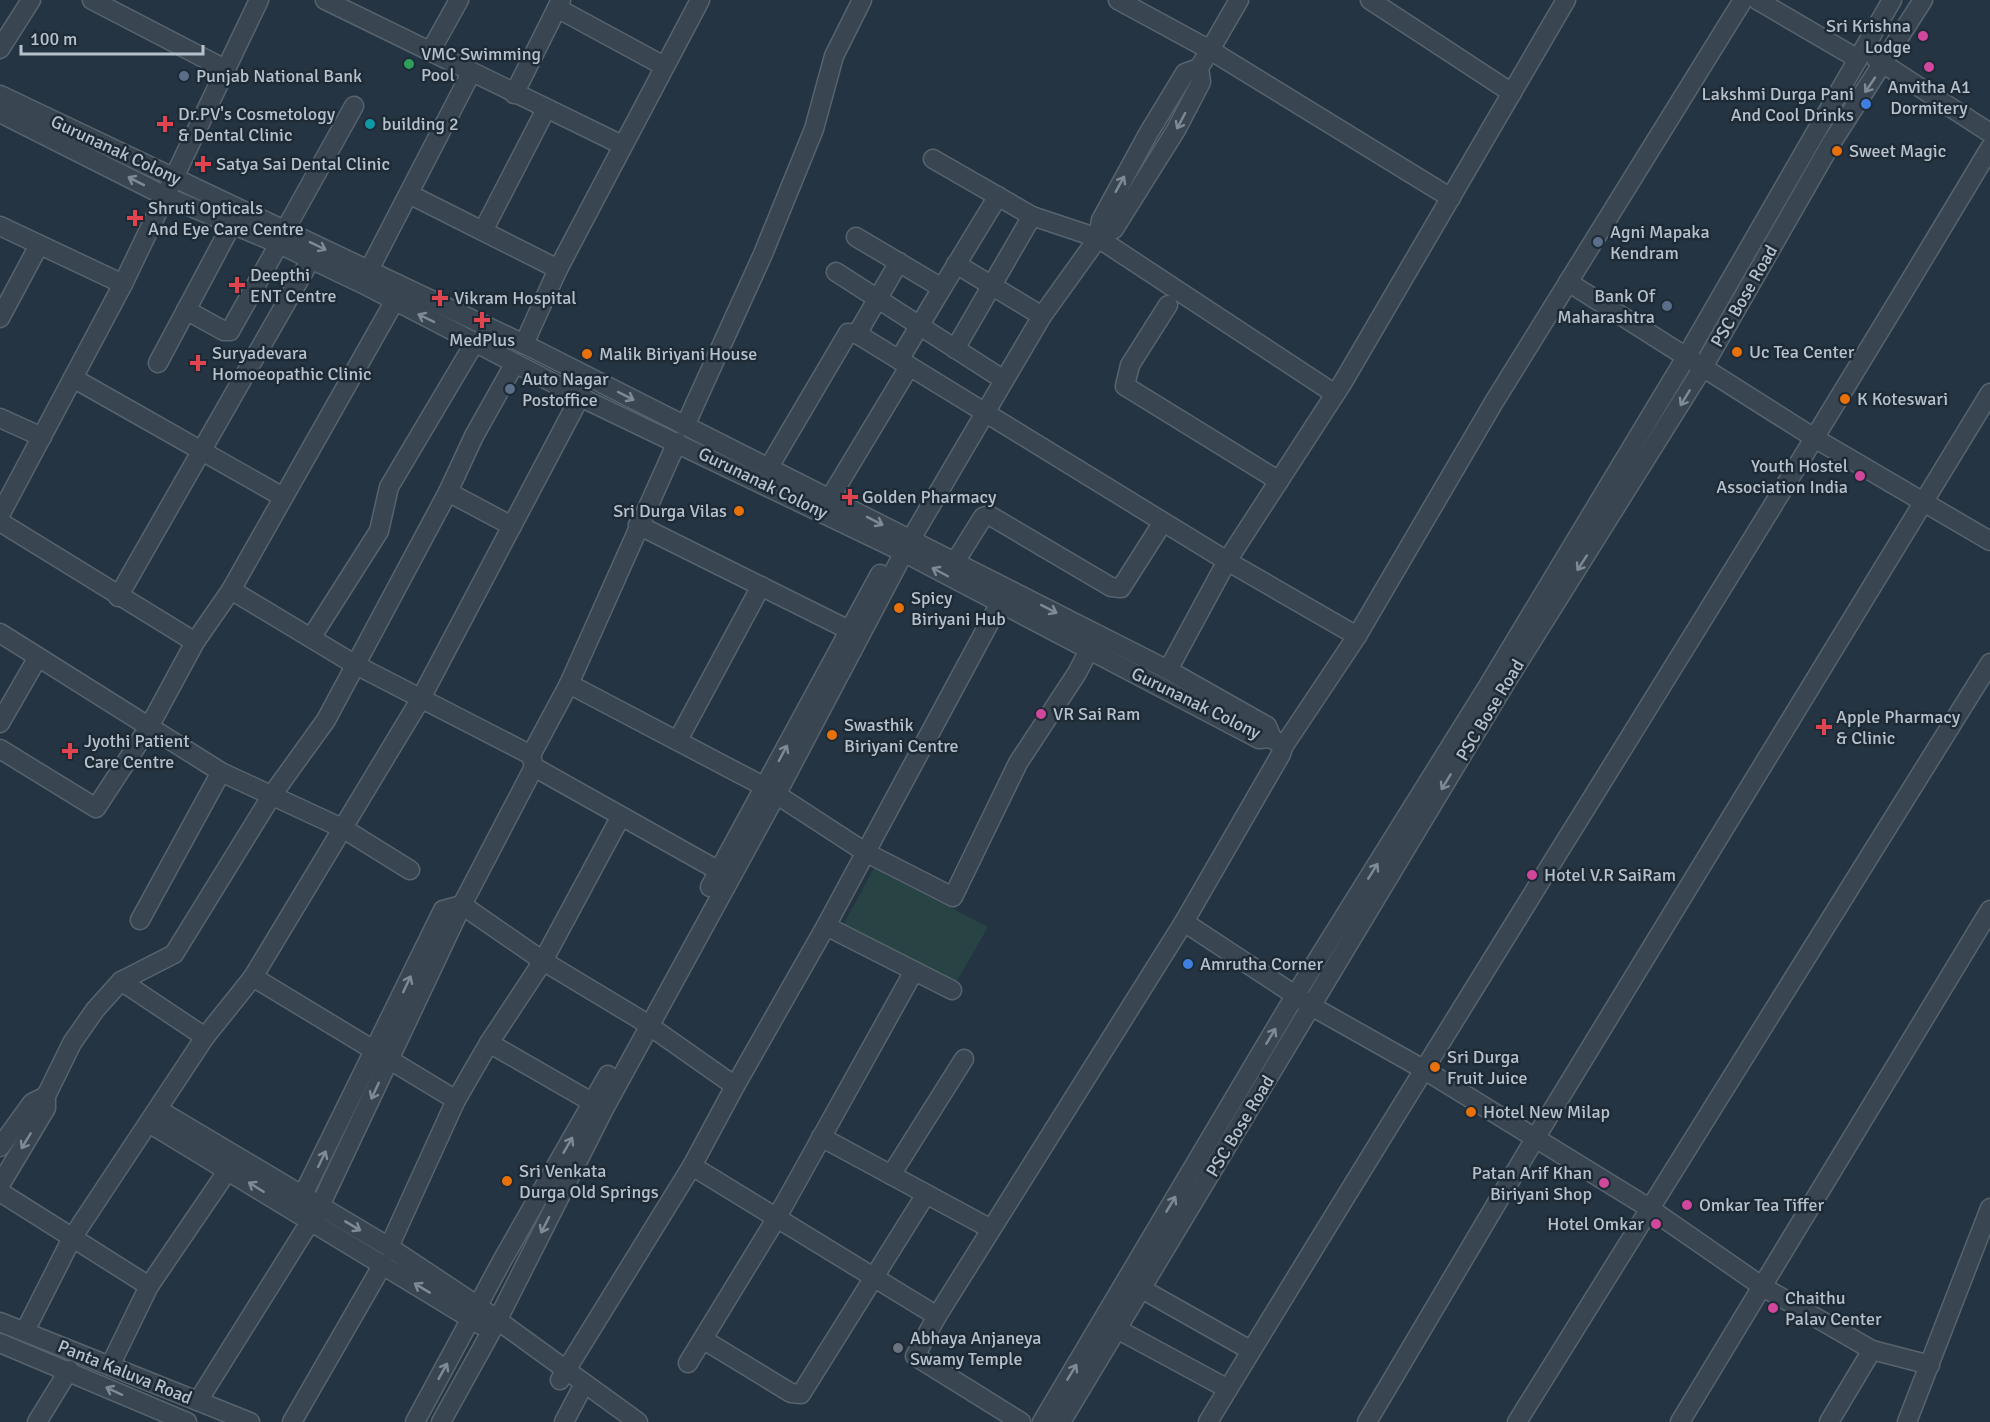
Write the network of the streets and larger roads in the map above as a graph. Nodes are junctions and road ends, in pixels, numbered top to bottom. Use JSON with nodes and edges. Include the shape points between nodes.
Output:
{"nodes":[{"id":1,"x":32,"y":0,"type":"edge"},
{"id":2,"x":92,"y":0,"type":"edge"},
{"id":3,"x":259,"y":0,"type":"edge"},
{"id":4,"x":326,"y":0,"type":"edge"},
{"id":5,"x":459,"y":0,"type":"edge"},
{"id":6,"x":700,"y":0,"type":"edge"},
{"id":7,"x":862,"y":0,"type":"edge"},
{"id":8,"x":1118,"y":0,"type":"edge"},
{"id":9,"x":1239,"y":0,"type":"edge"},
{"id":10,"x":1370,"y":0,"type":"edge"},
{"id":11,"x":1566,"y":0,"type":"edge"},
{"id":12,"x":1743,"y":0,"type":"edge"},
{"id":13,"x":1757,"y":0,"type":"edge"},
{"id":14,"x":1892,"y":0,"type":"edge"},
{"id":15,"x":1923,"y":0,"type":"edge"},
{"id":16,"x":559,"y":4,"type":"edge"},
{"id":17,"x":0,"y":49,"type":"edge"},
{"id":18,"x":1210,"y":50,"type":"junction"},
{"id":19,"x":430,"y":52,"type":"junction"},
{"id":20,"x":1859,"y":55,"type":"junction"},
{"id":21,"x":1884,"y":64,"type":"junction"},
{"id":22,"x":664,"y":66,"type":"junction"},
{"id":23,"x":225,"y":69,"type":"junction"},
{"id":24,"x":471,"y":73,"type":"junction"},
{"id":25,"x":1512,"y":93,"type":"junction"},
{"id":26,"x":0,"y":94,"type":"edge"},
{"id":27,"x":514,"y":94,"type":"junction"},
{"id":28,"x":354,"y":106,"type":"dead end"},
{"id":29,"x":546,"y":109,"type":"junction"},
{"id":30,"x":0,"y":113,"type":"edge"},
{"id":31,"x":1990,"y":133,"type":"edge"},
{"id":32,"x":622,"y":145,"type":"junction"},
{"id":33,"x":1990,"y":148,"type":"edge"},
{"id":34,"x":933,"y":159,"type":"dead end"},
{"id":35,"x":176,"y":177,"type":"junction"},
{"id":36,"x":409,"y":194,"type":"junction"},
{"id":37,"x":165,"y":196,"type":"junction"},
{"id":38,"x":998,"y":196,"type":"junction"},
{"id":39,"x":1451,"y":198,"type":"junction"},
{"id":40,"x":1032,"y":216,"type":"junction"},
{"id":41,"x":232,"y":224,"type":"junction"},
{"id":42,"x":0,"y":226,"type":"edge"},
{"id":43,"x":483,"y":231,"type":"junction"},
{"id":44,"x":282,"y":237,"type":"junction"},
{"id":45,"x":856,"y":237,"type":"dead end"},
{"id":46,"x":1098,"y":238,"type":"junction"},
{"id":47,"x":39,"y":245,"type":"junction"},
{"id":48,"x":311,"y":259,"type":"junction"},
{"id":49,"x":899,"y":262,"type":"junction"},
{"id":50,"x":956,"y":264,"type":"junction"},
{"id":51,"x":558,"y":269,"type":"junction"},
{"id":52,"x":369,"y":270,"type":"junction"},
{"id":53,"x":836,"y":272,"type":"dead end"},
{"id":54,"x":1568,"y":282,"type":"junction"},
{"id":55,"x":123,"y":284,"type":"junction"},
{"id":56,"x":992,"y":286,"type":"junction"},
{"id":57,"x":942,"y":288,"type":"junction"},
{"id":58,"x":878,"y":299,"type":"junction"},
{"id":59,"x":394,"y":302,"type":"junction"},
{"id":60,"x":1168,"y":305,"type":"dead end"},
{"id":61,"x":186,"y":310,"type":"junction"},
{"id":62,"x":1042,"y":316,"type":"junction"},
{"id":63,"x":0,"y":318,"type":"edge"},
{"id":64,"x":919,"y":326,"type":"junction"},
{"id":65,"x":857,"y":334,"type":"junction"},
{"id":66,"x":475,"y":342,"type":"junction"},
{"id":67,"x":530,"y":347,"type":"junction"},
{"id":68,"x":955,"y":349,"type":"junction"},
{"id":69,"x":1685,"y":359,"type":"junction"},
{"id":70,"x":158,"y":363,"type":"dead end"},
{"id":71,"x":904,"y":364,"type":"junction"},
{"id":72,"x":521,"y":366,"type":"junction"},
{"id":73,"x":1702,"y":369,"type":"junction"},
{"id":74,"x":73,"y":378,"type":"junction"},
{"id":75,"x":1004,"y":380,"type":"junction"},
{"id":76,"x":1990,"y":393,"type":"edge"},
{"id":77,"x":1335,"y":394,"type":"junction"},
{"id":78,"x":580,"y":397,"type":"junction"},
{"id":79,"x":984,"y":414,"type":"junction"},
{"id":80,"x":0,"y":418,"type":"edge"},
{"id":81,"x":681,"y":434,"type":"junction"},
{"id":82,"x":42,"y":437,"type":"junction"},
{"id":83,"x":1816,"y":439,"type":"junction"},
{"id":84,"x":202,"y":451,"type":"junction"},
{"id":85,"x":769,"y":467,"type":"junction"},
{"id":86,"x":1279,"y":481,"type":"junction"},
{"id":87,"x":448,"y":492,"type":"junction"},
{"id":88,"x":283,"y":497,"type":"junction"},
{"id":89,"x":830,"y":498,"type":"junction"},
{"id":90,"x":1924,"y":503,"type":"junction"},
{"id":91,"x":0,"y":516,"type":"edge"},
{"id":92,"x":0,"y":522,"type":"edge"},
{"id":93,"x":1163,"y":522,"type":"junction"},
{"id":94,"x":638,"y":525,"type":"junction"},
{"id":95,"x":512,"y":526,"type":"junction"},
{"id":96,"x":1990,"y":541,"type":"edge"},
{"id":97,"x":903,"y":544,"type":"junction"},
{"id":98,"x":955,"y":561,"type":"junction"},
{"id":99,"x":1227,"y":561,"type":"junction"},
{"id":100,"x":760,"y":586,"type":"junction"},
{"id":101,"x":231,"y":590,"type":"junction"},
{"id":102,"x":118,"y":597,"type":"junction"},
{"id":103,"x":1000,"y":603,"type":"junction"},
{"id":104,"x":849,"y":630,"type":"junction"},
{"id":105,"x":0,"y":633,"type":"edge"},
{"id":106,"x":1357,"y":636,"type":"junction"},
{"id":107,"x":311,"y":638,"type":"junction"},
{"id":108,"x":195,"y":642,"type":"junction"},
{"id":109,"x":1089,"y":650,"type":"junction"},
{"id":110,"x":39,"y":657,"type":"junction"},
{"id":111,"x":1990,"y":663,"type":"edge"},
{"id":112,"x":354,"y":664,"type":"junction"},
{"id":113,"x":1168,"y":670,"type":"junction"},
{"id":114,"x":569,"y":684,"type":"junction"},
{"id":115,"x":420,"y":700,"type":"junction"},
{"id":116,"x":0,"y":723,"type":"edge"},
{"id":117,"x":149,"y":727,"type":"junction"},
{"id":118,"x":678,"y":740,"type":"junction"},
{"id":119,"x":1278,"y":743,"type":"junction"},
{"id":120,"x":0,"y":749,"type":"edge"},
{"id":121,"x":532,"y":761,"type":"junction"},
{"id":122,"x":221,"y":772,"type":"junction"},
{"id":123,"x":771,"y":791,"type":"junction"},
{"id":124,"x":272,"y":795,"type":"junction"},
{"id":125,"x":621,"y":816,"type":"junction"},
{"id":126,"x":344,"y":829,"type":"junction"},
{"id":127,"x":865,"y":852,"type":"junction"},
{"id":128,"x":410,"y":870,"type":"dead end"},
{"id":129,"x":724,"y":874,"type":"junction"},
{"id":130,"x":462,"y":905,"type":"junction"},
{"id":131,"x":1990,"y":910,"type":"edge"},
{"id":132,"x":140,"y":920,"type":"dead end"},
{"id":133,"x":1184,"y":922,"type":"junction"},
{"id":134,"x":825,"y":926,"type":"junction"},
{"id":135,"x":543,"y":961,"type":"junction"},
{"id":136,"x":914,"y":971,"type":"junction"},
{"id":137,"x":253,"y":977,"type":"junction"},
{"id":138,"x":121,"y":981,"type":"junction"},
{"id":139,"x":952,"y":990,"type":"dead end"},
{"id":140,"x":1296,"y":994,"type":"junction"},
{"id":141,"x":1313,"y":1007,"type":"junction"},
{"id":142,"x":645,"y":1023,"type":"junction"},
{"id":143,"x":205,"y":1037,"type":"junction"},
{"id":144,"x":489,"y":1043,"type":"junction"},
{"id":145,"x":383,"y":1053,"type":"junction"},
{"id":146,"x":964,"y":1059,"type":"dead end"},
{"id":147,"x":1423,"y":1069,"type":"junction"},
{"id":148,"x":735,"y":1086,"type":"junction"},
{"id":149,"x":46,"y":1096,"type":"junction"},
{"id":150,"x":456,"y":1100,"type":"junction"},
{"id":151,"x":598,"y":1106,"type":"junction"},
{"id":152,"x":154,"y":1116,"type":"junction"},
{"id":153,"x":821,"y":1137,"type":"junction"},
{"id":154,"x":1536,"y":1137,"type":"junction"},
{"id":155,"x":0,"y":1147,"type":"edge"},
{"id":156,"x":692,"y":1166,"type":"junction"},
{"id":157,"x":228,"y":1170,"type":"junction"},
{"id":158,"x":891,"y":1175,"type":"junction"},
{"id":159,"x":0,"y":1185,"type":"edge"},
{"id":160,"x":0,"y":1192,"type":"edge"},
{"id":161,"x":926,"y":1194,"type":"junction"},
{"id":162,"x":307,"y":1208,"type":"junction"},
{"id":163,"x":1649,"y":1208,"type":"junction"},
{"id":164,"x":1990,"y":1208,"type":"edge"},
{"id":165,"x":776,"y":1219,"type":"junction"},
{"id":166,"x":991,"y":1229,"type":"junction"},
{"id":167,"x":72,"y":1238,"type":"junction"},
{"id":168,"x":389,"y":1247,"type":"junction"},
{"id":169,"x":382,"y":1264,"type":"junction"},
{"id":170,"x":873,"y":1278,"type":"junction"},
{"id":171,"x":1126,"y":1281,"type":"junction"},
{"id":172,"x":149,"y":1286,"type":"junction"},
{"id":173,"x":1763,"y":1287,"type":"junction"},
{"id":174,"x":1143,"y":1290,"type":"junction"},
{"id":175,"x":475,"y":1312,"type":"junction"},
{"id":176,"x":937,"y":1316,"type":"junction"},
{"id":177,"x":0,"y":1322,"type":"edge"},
{"id":178,"x":494,"y":1326,"type":"junction"},
{"id":179,"x":1117,"y":1329,"type":"junction"},
{"id":180,"x":25,"y":1331,"type":"junction"},
{"id":181,"x":704,"y":1340,"type":"junction"},
{"id":182,"x":0,"y":1342,"type":"edge"},
{"id":183,"x":1250,"y":1350,"type":"junction"},
{"id":184,"x":1872,"y":1350,"type":"junction"},
{"id":185,"x":688,"y":1363,"type":"dead end"},
{"id":186,"x":1930,"y":1365,"type":"junction"},
{"id":187,"x":110,"y":1366,"type":"junction"},
{"id":188,"x":69,"y":1370,"type":"junction"},
{"id":189,"x":563,"y":1376,"type":"junction"},
{"id":190,"x":582,"y":1389,"type":"junction"},
{"id":191,"x":1228,"y":1389,"type":"junction"},
{"id":192,"x":198,"y":1401,"type":"junction"},
{"id":193,"x":145,"y":1415,"type":"edge"},
{"id":194,"x":37,"y":1422,"type":"edge"},
{"id":195,"x":187,"y":1422,"type":"edge"},
{"id":196,"x":250,"y":1422,"type":"edge"},
{"id":197,"x":292,"y":1422,"type":"edge"},
{"id":198,"x":415,"y":1422,"type":"edge"},
{"id":199,"x":441,"y":1422,"type":"edge"},
{"id":200,"x":564,"y":1422,"type":"edge"},
{"id":201,"x":620,"y":1422,"type":"edge"},
{"id":202,"x":638,"y":1422,"type":"edge"},
{"id":203,"x":1021,"y":1422,"type":"edge"},
{"id":204,"x":1042,"y":1422,"type":"edge"},
{"id":205,"x":1061,"y":1422,"type":"edge"},
{"id":206,"x":1208,"y":1422,"type":"edge"},
{"id":207,"x":1366,"y":1422,"type":"edge"},
{"id":208,"x":1517,"y":1422,"type":"edge"},
{"id":209,"x":1680,"y":1422,"type":"edge"},
{"id":210,"x":1829,"y":1422,"type":"edge"},
{"id":211,"x":1907,"y":1422,"type":"edge"}],
"edges":[{"from":1,"to":17,"type":"street"},
{"from":2,"to":23,"type":"street"},
{"from":3,"to":23,"type":"street"},
{"from":4,"to":19,"type":"street"},
{"from":5,"to":19,"type":"street"},
{"from":6,"to":22,"type":"street"},
{"from":7,"to":81,"type":"street","via":[[834,56],[813,129],[763,254]]},
{"from":8,"to":18,"type":"street"},
{"from":9,"to":18,"type":"street"},
{"from":10,"to":25,"type":"street"},
{"from":11,"to":25,"type":"street"},
{"from":12,"to":54,"type":"street"},
{"from":13,"to":20,"type":"street"},
{"from":14,"to":20,"type":"street","name":"PSC Bose Road"},
{"from":15,"to":21,"type":"street","name":"PSC Bose Road"},
{"from":16,"to":22,"type":"street"},
{"from":16,"to":27,"type":"street"},
{"from":18,"to":39,"type":"street"},
{"from":18,"to":46,"type":"street","via":[[1199,68],[1201,82],[1176,130],[1114,229]]},
{"from":19,"to":24,"type":"street"},
{"from":20,"to":21,"type":"street"},
{"from":20,"to":69,"type":"street","name":"PSC Bose Road"},
{"from":21,"to":31,"type":"street"},
{"from":21,"to":73,"type":"street","name":"PSC Bose Road","one_way":true,"via":[[1832,142]]},
{"from":22,"to":32,"type":"street"},
{"from":23,"to":35,"type":"street"},
{"from":24,"to":27,"type":"street"},
{"from":24,"to":36,"type":"street"},
{"from":25,"to":39,"type":"street"},
{"from":26,"to":35,"type":"street","name":"Gurunanak Colony"},
{"from":27,"to":29,"type":"street"},
{"from":28,"to":44,"type":"street"},
{"from":29,"to":32,"type":"street"},
{"from":29,"to":43,"type":"street"},
{"from":37,"to":30,"type":"street","name":"Gurunanak Colony","one_way":true},
{"from":32,"to":51,"type":"street"},
{"from":33,"to":83,"type":"street"},
{"from":34,"to":38,"type":"street"},
{"from":35,"to":37,"type":"street"},
{"from":35,"to":44,"type":"street","name":"Gurunanak Colony"},
{"from":36,"to":43,"type":"street"},
{"from":36,"to":52,"type":"street"},
{"from":37,"to":41,"type":"street","name":"Gurunanak Colony"},
{"from":37,"to":55,"type":"street"},
{"from":38,"to":40,"type":"street"},
{"from":38,"to":50,"type":"street"},
{"from":39,"to":77,"type":"street"},
{"from":40,"to":46,"type":"street"},
{"from":40,"to":56,"type":"street"},
{"from":41,"to":44,"type":"street","name":"Gurunanak Colony"},
{"from":41,"to":61,"type":"street"},
{"from":42,"to":47,"type":"street"},
{"from":43,"to":51,"type":"street"},
{"from":44,"to":48,"type":"street","name":"Gurunanak Colony"},
{"from":44,"to":52,"type":"street","name":"Gurunanak Colony","one_way":true},
{"from":44,"to":61,"type":"street","via":[[230,331]]},
{"from":45,"to":49,"type":"street"},
{"from":46,"to":62,"type":"street"},
{"from":46,"to":77,"type":"street"},
{"from":47,"to":55,"type":"street"},
{"from":47,"to":63,"type":"street"},
{"from":48,"to":59,"type":"street","name":"Gurunanak Colony"},
{"from":48,"to":84,"type":"street"},
{"from":49,"to":57,"type":"street"},
{"from":49,"to":58,"type":"street"},
{"from":50,"to":56,"type":"street"},
{"from":50,"to":57,"type":"street"},
{"from":51,"to":67,"type":"street"},
{"from":52,"to":67,"type":"street","name":"Gurunanak Colony"},
{"from":53,"to":58,"type":"street"},
{"from":54,"to":69,"type":"street"},
{"from":54,"to":106,"type":"street"},
{"from":55,"to":74,"type":"street"},
{"from":56,"to":62,"type":"street"},
{"from":56,"to":68,"type":"street"},
{"from":57,"to":64,"type":"street"},
{"from":58,"to":64,"type":"street"},
{"from":58,"to":65,"type":"street"},
{"from":66,"to":59,"type":"street","name":"Gurunanak Colony","one_way":true},
{"from":59,"to":88,"type":"street"},
{"from":60,"to":86,"type":"street","via":[[1130,365],[1125,386]]},
{"from":61,"to":70,"type":"street"},
{"from":62,"to":75,"type":"street"},
{"from":64,"to":68,"type":"street"},
{"from":64,"to":71,"type":"street"},
{"from":65,"to":71,"type":"street"},
{"from":65,"to":85,"type":"street","via":[[848,333]]},
{"from":66,"to":72,"type":"street","name":"Gurunanak Colony"},
{"from":66,"to":107,"type":"street","via":[[389,487],[380,531]]},
{"from":67,"to":72,"type":"street"},
{"from":67,"to":81,"type":"street","name":"Gurunanak Colony","one_way":true},
{"from":68,"to":75,"type":"street"},
{"from":69,"to":73,"type":"street"},
{"from":140,"to":69,"type":"street","name":"PSC Bose Road","one_way":true},
{"from":71,"to":79,"type":"street"},
{"from":71,"to":89,"type":"street"},
{"from":72,"to":78,"type":"street","name":"Gurunanak Colony"},
{"from":72,"to":87,"type":"street","via":[[474,436]]},
{"from":73,"to":83,"type":"street"},
{"from":73,"to":141,"type":"street","name":"PSC Bose Road","one_way":true,"via":[[1506,682]]},
{"from":74,"to":82,"type":"street"},
{"from":74,"to":84,"type":"street"},
{"from":75,"to":79,"type":"street"},
{"from":76,"to":90,"type":"street"},
{"from":77,"to":86,"type":"street"},
{"from":78,"to":81,"type":"street","name":"Gurunanak Colony"},
{"from":78,"to":95,"type":"street"},
{"from":79,"to":93,"type":"street"},
{"from":79,"to":97,"type":"street"},
{"from":80,"to":82,"type":"street"},
{"from":81,"to":85,"type":"street","name":"Gurunanak Colony"},
{"from":81,"to":94,"type":"street"},
{"from":81,"to":97,"type":"street","name":"Gurunanak Colony"},
{"from":82,"to":91,"type":"street"},
{"from":83,"to":90,"type":"street"},
{"from":83,"to":147,"type":"street"},
{"from":84,"to":88,"type":"street"},
{"from":84,"to":102,"type":"street"},
{"from":85,"to":89,"type":"street","name":"Gurunanak Colony"},
{"from":86,"to":99,"type":"street"},
{"from":87,"to":95,"type":"street"},
{"from":87,"to":112,"type":"street"},
{"from":88,"to":101,"type":"street"},
{"from":89,"to":97,"type":"street","name":"Gurunanak Colony","one_way":true},
{"from":90,"to":96,"type":"street"},
{"from":90,"to":154,"type":"street"},
{"from":92,"to":102,"type":"street"},
{"from":93,"to":98,"type":"street","via":[[1120,588],[1111,587],[989,515],[983,518]]},
{"from":93,"to":99,"type":"street"},
{"from":94,"to":100,"type":"street"},
{"from":94,"to":114,"type":"street"},
{"from":95,"to":115,"type":"street"},
{"from":97,"to":98,"type":"street","name":"Gurunanak Colony"},
{"from":103,"to":97,"type":"street","name":"Gurunanak Colony","one_way":true},
{"from":97,"to":104,"type":"street"},
{"from":97,"to":123,"type":"street"},
{"from":98,"to":113,"type":"street","name":"Gurunanak Colony","one_way":true},
{"from":99,"to":106,"type":"street"},
{"from":99,"to":113,"type":"street"},
{"from":100,"to":104,"type":"street"},
{"from":100,"to":118,"type":"street"},
{"from":101,"to":107,"type":"street"},
{"from":101,"to":108,"type":"street"},
{"from":102,"to":108,"type":"street"},
{"from":103,"to":109,"type":"street","name":"Gurunanak Colony"},
{"from":103,"to":127,"type":"street"},
{"from":123,"to":104,"type":"street","one_way":true},
{"from":105,"to":110,"type":"street"},
{"from":106,"to":119,"type":"street"},
{"from":107,"to":112,"type":"street"},
{"from":108,"to":117,"type":"street"},
{"from":109,"to":119,"type":"street","name":"Gurunanak Colony","via":[[1259,739]]},
{"from":109,"to":127,"type":"street","via":[[1018,763],[952,897]]},
{"from":110,"to":116,"type":"street"},
{"from":110,"to":117,"type":"street"},
{"from":111,"to":163,"type":"street"},
{"from":112,"to":115,"type":"street"},
{"from":112,"to":124,"type":"street","via":[[326,720]]},
{"from":113,"to":119,"type":"street","name":"Gurunanak Colony","via":[[1267,726]]},
{"from":114,"to":118,"type":"street"},
{"from":114,"to":121,"type":"street"},
{"from":115,"to":121,"type":"street"},
{"from":115,"to":126,"type":"street"},
{"from":117,"to":120,"type":"street","via":[[96,808]]},
{"from":117,"to":122,"type":"street"},
{"from":118,"to":123,"type":"street"},
{"from":119,"to":133,"type":"street"},
{"from":121,"to":125,"type":"street"},
{"from":121,"to":130,"type":"street"},
{"from":122,"to":124,"type":"street"},
{"from":122,"to":132,"type":"street"},
{"from":123,"to":127,"type":"street"},
{"from":123,"to":129,"type":"street"},
{"from":124,"to":126,"type":"street"},
{"from":124,"to":138,"type":"street","via":[[174,954]]},
{"from":125,"to":129,"type":"street"},
{"from":125,"to":135,"type":"street"},
{"from":126,"to":128,"type":"street"},
{"from":126,"to":137,"type":"street"},
{"from":127,"to":134,"type":"street"},
{"from":129,"to":142,"type":"street"},
{"from":130,"to":135,"type":"street"},
{"from":130,"to":145,"type":"street","via":[[441,913]]},
{"from":131,"to":173,"type":"street"},
{"from":133,"to":140,"type":"street"},
{"from":133,"to":166,"type":"street"},
{"from":134,"to":136,"type":"street"},
{"from":134,"to":148,"type":"street"},
{"from":135,"to":142,"type":"street"},
{"from":135,"to":144,"type":"street"},
{"from":136,"to":139,"type":"street"},
{"from":136,"to":153,"type":"street"},
{"from":137,"to":143,"type":"street"},
{"from":137,"to":145,"type":"street"},
{"from":138,"to":143,"type":"street"},
{"from":138,"to":149,"type":"street","via":[[72,1043]]},
{"from":140,"to":141,"type":"street"},
{"from":171,"to":140,"type":"street","name":"PSC Bose Road","one_way":true},
{"from":141,"to":147,"type":"street"},
{"from":141,"to":174,"type":"street","name":"PSC Bose Road"},
{"from":142,"to":148,"type":"street"},
{"from":142,"to":151,"type":"street"},
{"from":143,"to":152,"type":"street"},
{"from":144,"to":150,"type":"street"},
{"from":144,"to":151,"type":"street"},
{"from":145,"to":150,"type":"street"},
{"from":145,"to":162,"type":"street"},
{"from":146,"to":158,"type":"street"},
{"from":147,"to":154,"type":"street"},
{"from":147,"to":183,"type":"street"},
{"from":148,"to":156,"type":"street"},
{"from":149,"to":155,"type":"street","via":[[32,1103]]},
{"from":149,"to":159,"type":"street","one_way":true,"via":[[46,1108]]},
{"from":150,"to":168,"type":"street"},
{"from":175,"to":151,"type":"street","one_way":true},
{"from":151,"to":178,"type":"street","one_way":true},
{"from":152,"to":157,"type":"street"},
{"from":152,"to":162,"type":"street"},
{"from":152,"to":167,"type":"street"},
{"from":153,"to":158,"type":"street"},
{"from":153,"to":165,"type":"street"},
{"from":154,"to":163,"type":"street"},
{"from":154,"to":207,"type":"street"},
{"from":156,"to":165,"type":"street"},
{"from":156,"to":189,"type":"street"},
{"from":162,"to":157,"type":"street","one_way":true},
{"from":157,"to":172,"type":"street"},
{"from":158,"to":161,"type":"street"},
{"from":160,"to":167,"type":"street"},
{"from":161,"to":166,"type":"street"},
{"from":161,"to":170,"type":"street"},
{"from":162,"to":168,"type":"street","one_way":true},
{"from":162,"to":169,"type":"street"},
{"from":162,"to":192,"type":"street"},
{"from":163,"to":173,"type":"street"},
{"from":163,"to":208,"type":"street"},
{"from":164,"to":186,"type":"street"},
{"from":165,"to":170,"type":"street"},
{"from":165,"to":181,"type":"street"},
{"from":166,"to":176,"type":"street"},
{"from":167,"to":172,"type":"street"},
{"from":167,"to":180,"type":"street"},
{"from":168,"to":175,"type":"street"},
{"from":175,"to":169,"type":"street","one_way":true},
{"from":169,"to":197,"type":"street"},
{"from":170,"to":176,"type":"street"},
{"from":170,"to":181,"type":"street","via":[[801,1394],[791,1393]]},
{"from":171,"to":174,"type":"street"},
{"from":204,"to":171,"type":"street","name":"PSC Bose Road","one_way":true},
{"from":172,"to":187,"type":"street"},
{"from":173,"to":184,"type":"street"},
{"from":173,"to":209,"type":"street"},
{"from":174,"to":179,"type":"street","name":"PSC Bose Road"},
{"from":174,"to":183,"type":"street"},
{"from":175,"to":178,"type":"street"},
{"from":198,"to":175,"type":"street","one_way":true},
{"from":176,"to":203,"type":"street","via":[[915,1356]]},
{"from":177,"to":180,"type":"street","name":"Panta Kaluva Road"},
{"from":178,"to":189,"type":"street"},
{"from":178,"to":199,"type":"street"},
{"from":179,"to":191,"type":"street"},
{"from":179,"to":205,"type":"street","name":"PSC Bose Road"},
{"from":180,"to":187,"type":"street","name":"Panta Kaluva Road"},
{"from":181,"to":185,"type":"street"},
{"from":182,"to":188,"type":"street","name":"Panta Kaluva Road"},
{"from":183,"to":191,"type":"street"},
{"from":184,"to":186,"type":"street"},
{"from":184,"to":210,"type":"street"},
{"from":186,"to":211,"type":"street"},
{"from":187,"to":192,"type":"street","name":"Panta Kaluva Road"},
{"from":193,"to":188,"type":"street","name":"Panta Kaluva Road","one_way":true},
{"from":188,"to":194,"type":"street"},
{"from":189,"to":190,"type":"street"},
{"from":190,"to":200,"type":"street"},
{"from":190,"to":201,"type":"street"},
{"from":190,"to":202,"type":"street"},
{"from":191,"to":206,"type":"street"},
{"from":192,"to":196,"type":"street","name":"Panta Kaluva Road"},
{"from":193,"to":195,"type":"street","name":"Panta Kaluva Road"}]}
